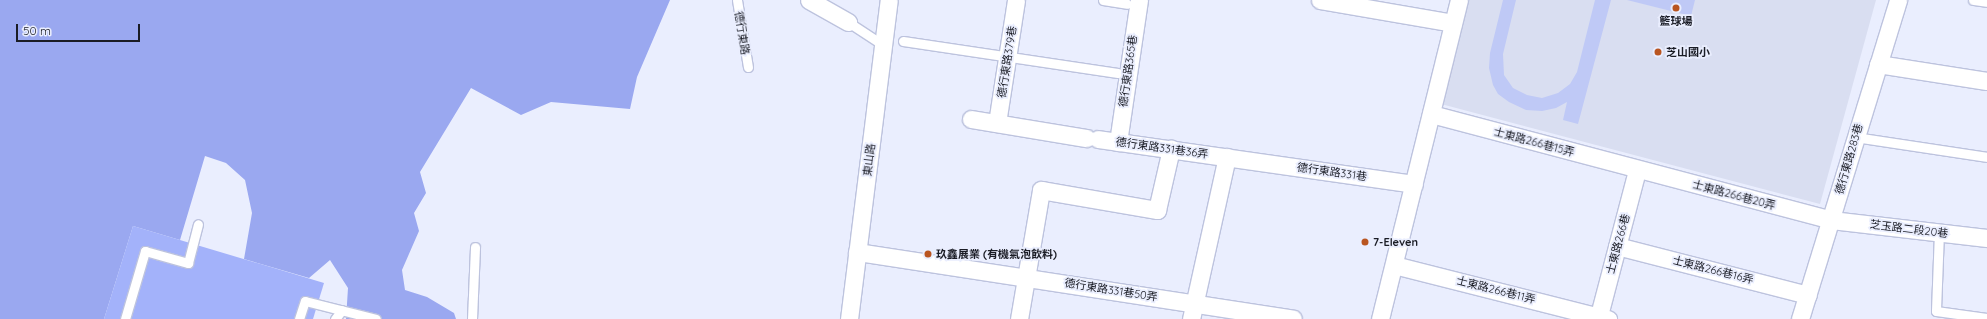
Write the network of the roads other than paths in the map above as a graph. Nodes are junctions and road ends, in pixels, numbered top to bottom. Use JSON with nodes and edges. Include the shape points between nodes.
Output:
{"nodes":[{"id":1,"x":737,"y":0,"type":"edge"},
{"id":2,"x":809,"y":0,"type":"edge"},
{"id":3,"x":889,"y":0,"type":"edge"},
{"id":4,"x":1016,"y":0,"type":"edge"},
{"id":5,"x":1103,"y":0,"type":"edge"},
{"id":6,"x":1320,"y":0,"type":"edge"},
{"id":7,"x":1459,"y":0,"type":"edge"},
{"id":8,"x":1898,"y":0,"type":"edge"},
{"id":9,"x":1973,"y":0,"type":"edge"},
{"id":10,"x":1133,"y":2,"type":"edge"},
{"id":11,"x":1987,"y":2,"type":"edge"},
{"id":12,"x":848,"y":22,"type":"joint"},
{"id":13,"x":1453,"y":23,"type":"junction"},
{"id":14,"x":903,"y":40,"type":"dead end"},
{"id":15,"x":883,"y":45,"type":"junction"},
{"id":16,"x":1007,"y":56,"type":"junction"},
{"id":17,"x":1878,"y":64,"type":"junction"},
{"id":18,"x":748,"y":67,"type":"dead end"},
{"id":19,"x":1118,"y":73,"type":"dead end"},
{"id":20,"x":1987,"y":81,"type":"edge"},
{"id":21,"x":1430,"y":114,"type":"junction"},
{"id":22,"x":971,"y":119,"type":"dead end"},
{"id":23,"x":997,"y":123,"type":"junction"},
{"id":24,"x":1855,"y":137,"type":"junction"},
{"id":25,"x":1118,"y":142,"type":"junction"},
{"id":26,"x":1170,"y":149,"type":"junction"},
{"id":27,"x":1227,"y":157,"type":"junction"},
{"id":28,"x":1987,"y":157,"type":"edge"},
{"id":29,"x":1637,"y":170,"type":"junction"},
{"id":30,"x":1414,"y":184,"type":"junction"},
{"id":31,"x":1831,"y":220,"type":"junction"},
{"id":32,"x":198,"y":224,"type":"dead end"},
{"id":33,"x":1939,"y":232,"type":"junction"},
{"id":34,"x":1987,"y":238,"type":"edge"},
{"id":35,"x":1617,"y":246,"type":"junction"},
{"id":36,"x":475,"y":248,"type":"dead end"},
{"id":37,"x":857,"y":252,"type":"junction"},
{"id":38,"x":1394,"y":265,"type":"junction"},
{"id":39,"x":1027,"y":277,"type":"junction"},
{"id":40,"x":1808,"y":295,"type":"junction"},
{"id":41,"x":1195,"y":303,"type":"junction"},
{"id":42,"x":342,"y":310,"type":"junction"},
{"id":43,"x":1602,"y":318,"type":"edge"},
{"id":44,"x":1987,"y":318,"type":"edge"},
{"id":45,"x":125,"y":319,"type":"edge"},
{"id":46,"x":300,"y":319,"type":"edge"},
{"id":47,"x":335,"y":319,"type":"edge"},
{"id":48,"x":376,"y":319,"type":"edge"},
{"id":49,"x":472,"y":319,"type":"edge"},
{"id":50,"x":848,"y":319,"type":"edge"},
{"id":51,"x":1019,"y":319,"type":"edge"},
{"id":52,"x":1191,"y":319,"type":"edge"},
{"id":53,"x":1294,"y":319,"type":"edge"},
{"id":54,"x":1380,"y":319,"type":"edge"},
{"id":55,"x":1800,"y":319,"type":"edge"}],
"edges":[{"from":1,"to":18,"type":"lane","name":"德行東路"},
{"from":2,"to":12,"type":"street"},
{"from":3,"to":15,"type":"street","name":"東山路"},
{"from":4,"to":16,"type":"street","name":"德行東路379巷"},
{"from":5,"to":10,"type":"lane"},
{"from":6,"to":13,"type":"street"},
{"from":7,"to":13,"type":"street"},
{"from":8,"to":17,"type":"street","name":"德行東路283巷"},
{"from":9,"to":11,"type":"lane"},
{"from":10,"to":25,"type":"street","name":"德行東路365巷"},
{"from":12,"to":15,"type":"lane"},
{"from":13,"to":21,"type":"street"},
{"from":14,"to":16,"type":"lane"},
{"from":15,"to":37,"type":"street","name":"東山路"},
{"from":16,"to":19,"type":"lane"},
{"from":16,"to":23,"type":"street","name":"德行東路379巷"},
{"from":17,"to":20,"type":"street"},
{"from":17,"to":24,"type":"street","name":"德行東路283巷"},
{"from":21,"to":29,"type":"street","name":"士東路266巷15弄"},
{"from":21,"to":30,"type":"street"},
{"from":22,"to":23,"type":"street"},
{"from":23,"to":25,"type":"street","name":"德行東路331巷36弄"},
{"from":24,"to":28,"type":"lane"},
{"from":24,"to":31,"type":"street","name":"德行東路283巷"},
{"from":25,"to":26,"type":"street","name":"德行東路331巷36弄"},
{"from":26,"to":27,"type":"street","name":"德行東路331巷36弄"},
{"from":26,"to":39,"type":"street","via":[[1157,210],[1041,190]]},
{"from":27,"to":30,"type":"street","name":"德行東路331巷"},
{"from":27,"to":41,"type":"street"},
{"from":29,"to":31,"type":"street","name":"士東路266巷20弄"},
{"from":29,"to":35,"type":"street","name":"士東路266巷"},
{"from":30,"to":38,"type":"street"},
{"from":31,"to":33,"type":"street","name":"芝玉路二段20巷"},
{"from":31,"to":40,"type":"street","name":"德行東路283巷"},
{"from":32,"to":45,"type":"lane","via":[[188,263],[145,250]]},
{"from":33,"to":34,"type":"street","name":"芝玉路二段20巷"},
{"from":33,"to":44,"type":"lane","via":[[1936,311]]},
{"from":35,"to":40,"type":"street","name":"士東路266巷16弄"},
{"from":35,"to":43,"type":"street","name":"士東路266巷"},
{"from":36,"to":49,"type":"lane"},
{"from":37,"to":39,"type":"street","name":"德行東路331巷50弄"},
{"from":37,"to":50,"type":"street","name":"東山路"},
{"from":38,"to":43,"type":"street","name":"士東路266巷11弄"},
{"from":38,"to":54,"type":"street"},
{"from":39,"to":41,"type":"street","name":"德行東路331巷50弄"},
{"from":39,"to":51,"type":"street"},
{"from":40,"to":55,"type":"street","name":"德行東路283巷"},
{"from":41,"to":52,"type":"street"},
{"from":41,"to":53,"type":"street","name":"德行東路331巷50弄"},
{"from":42,"to":46,"type":"lane","via":[[305,301]]},
{"from":42,"to":47,"type":"lane"},
{"from":42,"to":48,"type":"lane"}]}
